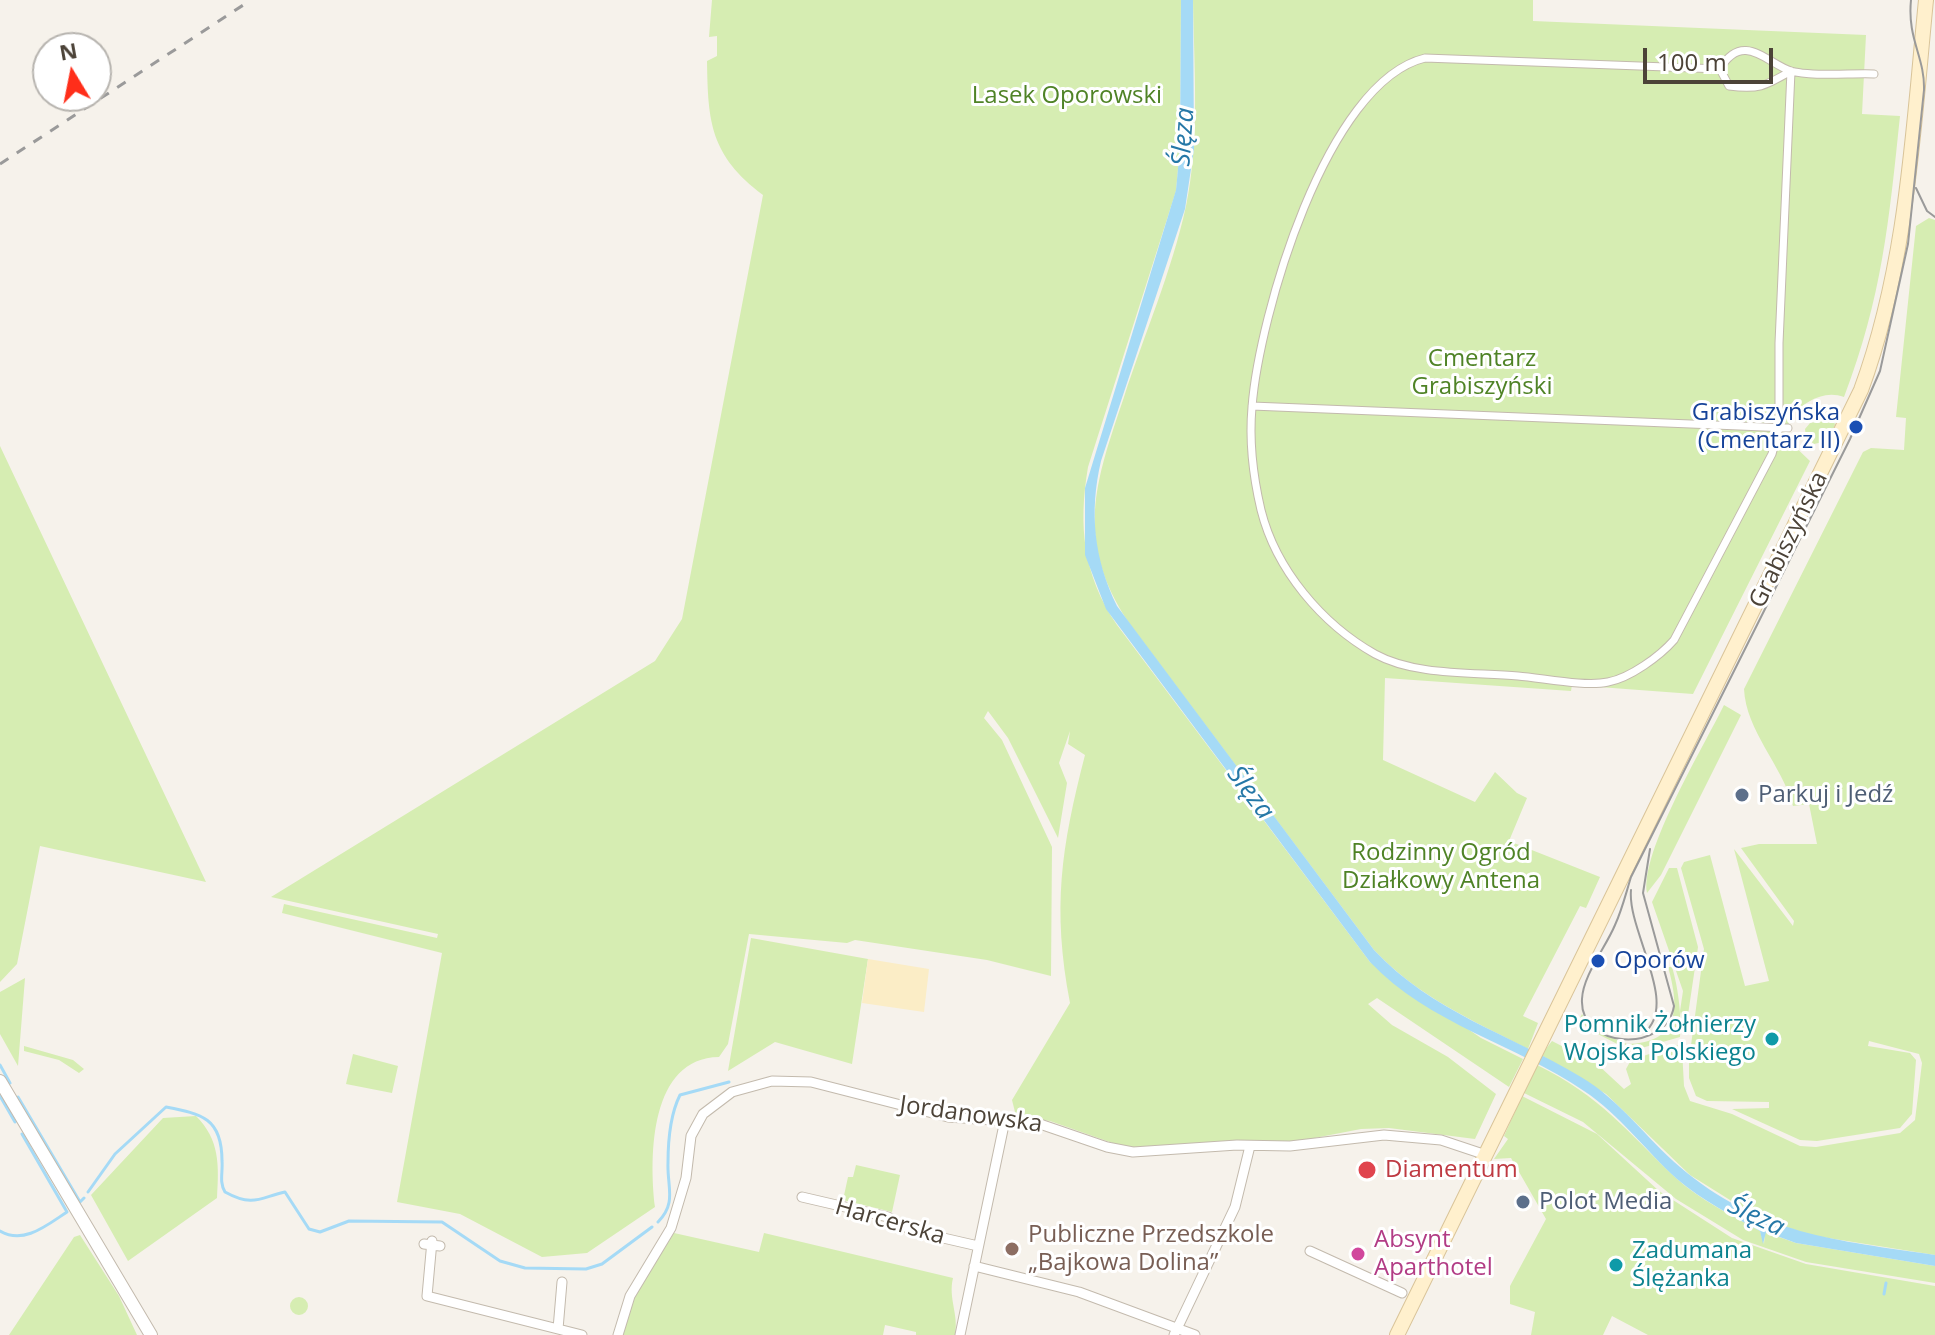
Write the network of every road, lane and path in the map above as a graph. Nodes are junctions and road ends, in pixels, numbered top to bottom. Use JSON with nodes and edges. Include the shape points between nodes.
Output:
{"nodes":[{"id":1,"x":1926,"y":0,"type":"edge"},
{"id":2,"x":1720,"y":69,"type":"junction"},
{"id":3,"x":1791,"y":71,"type":"junction"},
{"id":4,"x":1874,"y":74,"type":"dead end"},
{"id":5,"x":1252,"y":406,"type":"junction"},
{"id":6,"x":1779,"y":428,"type":"junction"},
{"id":7,"x":1788,"y":428,"type":"dead end"},
{"id":8,"x":0,"y":1081,"type":"edge"},
{"id":9,"x":1005,"y":1120,"type":"junction"},
{"id":10,"x":1250,"y":1146,"type":"junction"},
{"id":11,"x":1483,"y":1154,"type":"junction"},
{"id":12,"x":802,"y":1197,"type":"dead end"},
{"id":13,"x":432,"y":1244,"type":"dead end"},
{"id":14,"x":978,"y":1246,"type":"junction"},
{"id":15,"x":1310,"y":1251,"type":"dead end"},
{"id":16,"x":974,"y":1266,"type":"junction"},
{"id":17,"x":562,"y":1282,"type":"dead end"},
{"id":18,"x":1402,"y":1293,"type":"dead end"},
{"id":19,"x":558,"y":1329,"type":"junction"},
{"id":20,"x":1176,"y":1331,"type":"edge"},
{"id":21,"x":151,"y":1335,"type":"edge"},
{"id":22,"x":582,"y":1335,"type":"edge"},
{"id":23,"x":618,"y":1335,"type":"edge"},
{"id":24,"x":960,"y":1335,"type":"edge"},
{"id":25,"x":1195,"y":1335,"type":"edge"},
{"id":26,"x":1397,"y":1335,"type":"edge"}],
"edges":[{"from":1,"to":11,"type":"main road","name":"Grabiszyńska","via":[[1897,261],[1865,380],[1595,937]]},
{"from":2,"to":3,"type":"street","via":[[1734,54],[1747,52],[1763,53]]},
{"from":2,"to":3,"type":"street","via":[[1729,86],[1747,88],[1762,88]]},
{"from":2,"to":5,"type":"street","via":[[1445,57],[1413,61],[1396,71],[1335,144],[1305,202],[1261,337]]},
{"from":3,"to":4,"type":"street"},
{"from":3,"to":6,"type":"street"},
{"from":5,"to":6,"type":"street"},
{"from":5,"to":6,"type":"street","via":[[1253,460],[1270,534],[1312,604],[1339,629],[1376,655],[1412,666],[1602,683],[1659,655],[1686,622],[1772,454]]},
{"from":6,"to":7,"type":"street"},
{"from":8,"to":21,"type":"street"},
{"from":9,"to":10,"type":"street","name":"Jordanowska","via":[[1053,1126],[1133,1152]]},
{"from":9,"to":14,"type":"street","name":"Harcerska"},
{"from":9,"to":23,"type":"street","name":"Jordanowska","via":[[948,1117],[791,1079],[732,1092],[707,1109],[691,1136],[686,1178],[671,1228],[630,1296]]},
{"from":10,"to":11,"type":"street","name":"Jordanowska","via":[[1384,1135],[1441,1140]]},
{"from":10,"to":20,"type":"street","via":[[1230,1219]]},
{"from":11,"to":26,"type":"main road","name":"Grabiszyńska"},
{"from":12,"to":14,"type":"street","name":"Harcerska"},
{"from":13,"to":19,"type":"street","via":[[427,1296]]},
{"from":14,"to":16,"type":"street","name":"Harcerska"},
{"from":15,"to":18,"type":"street"},
{"from":16,"to":20,"type":"street","via":[[1079,1292]]},
{"from":16,"to":24,"type":"street","name":"Harcerska"},
{"from":17,"to":19,"type":"street"},
{"from":19,"to":22,"type":"street"},
{"from":20,"to":25,"type":"street"}]}
